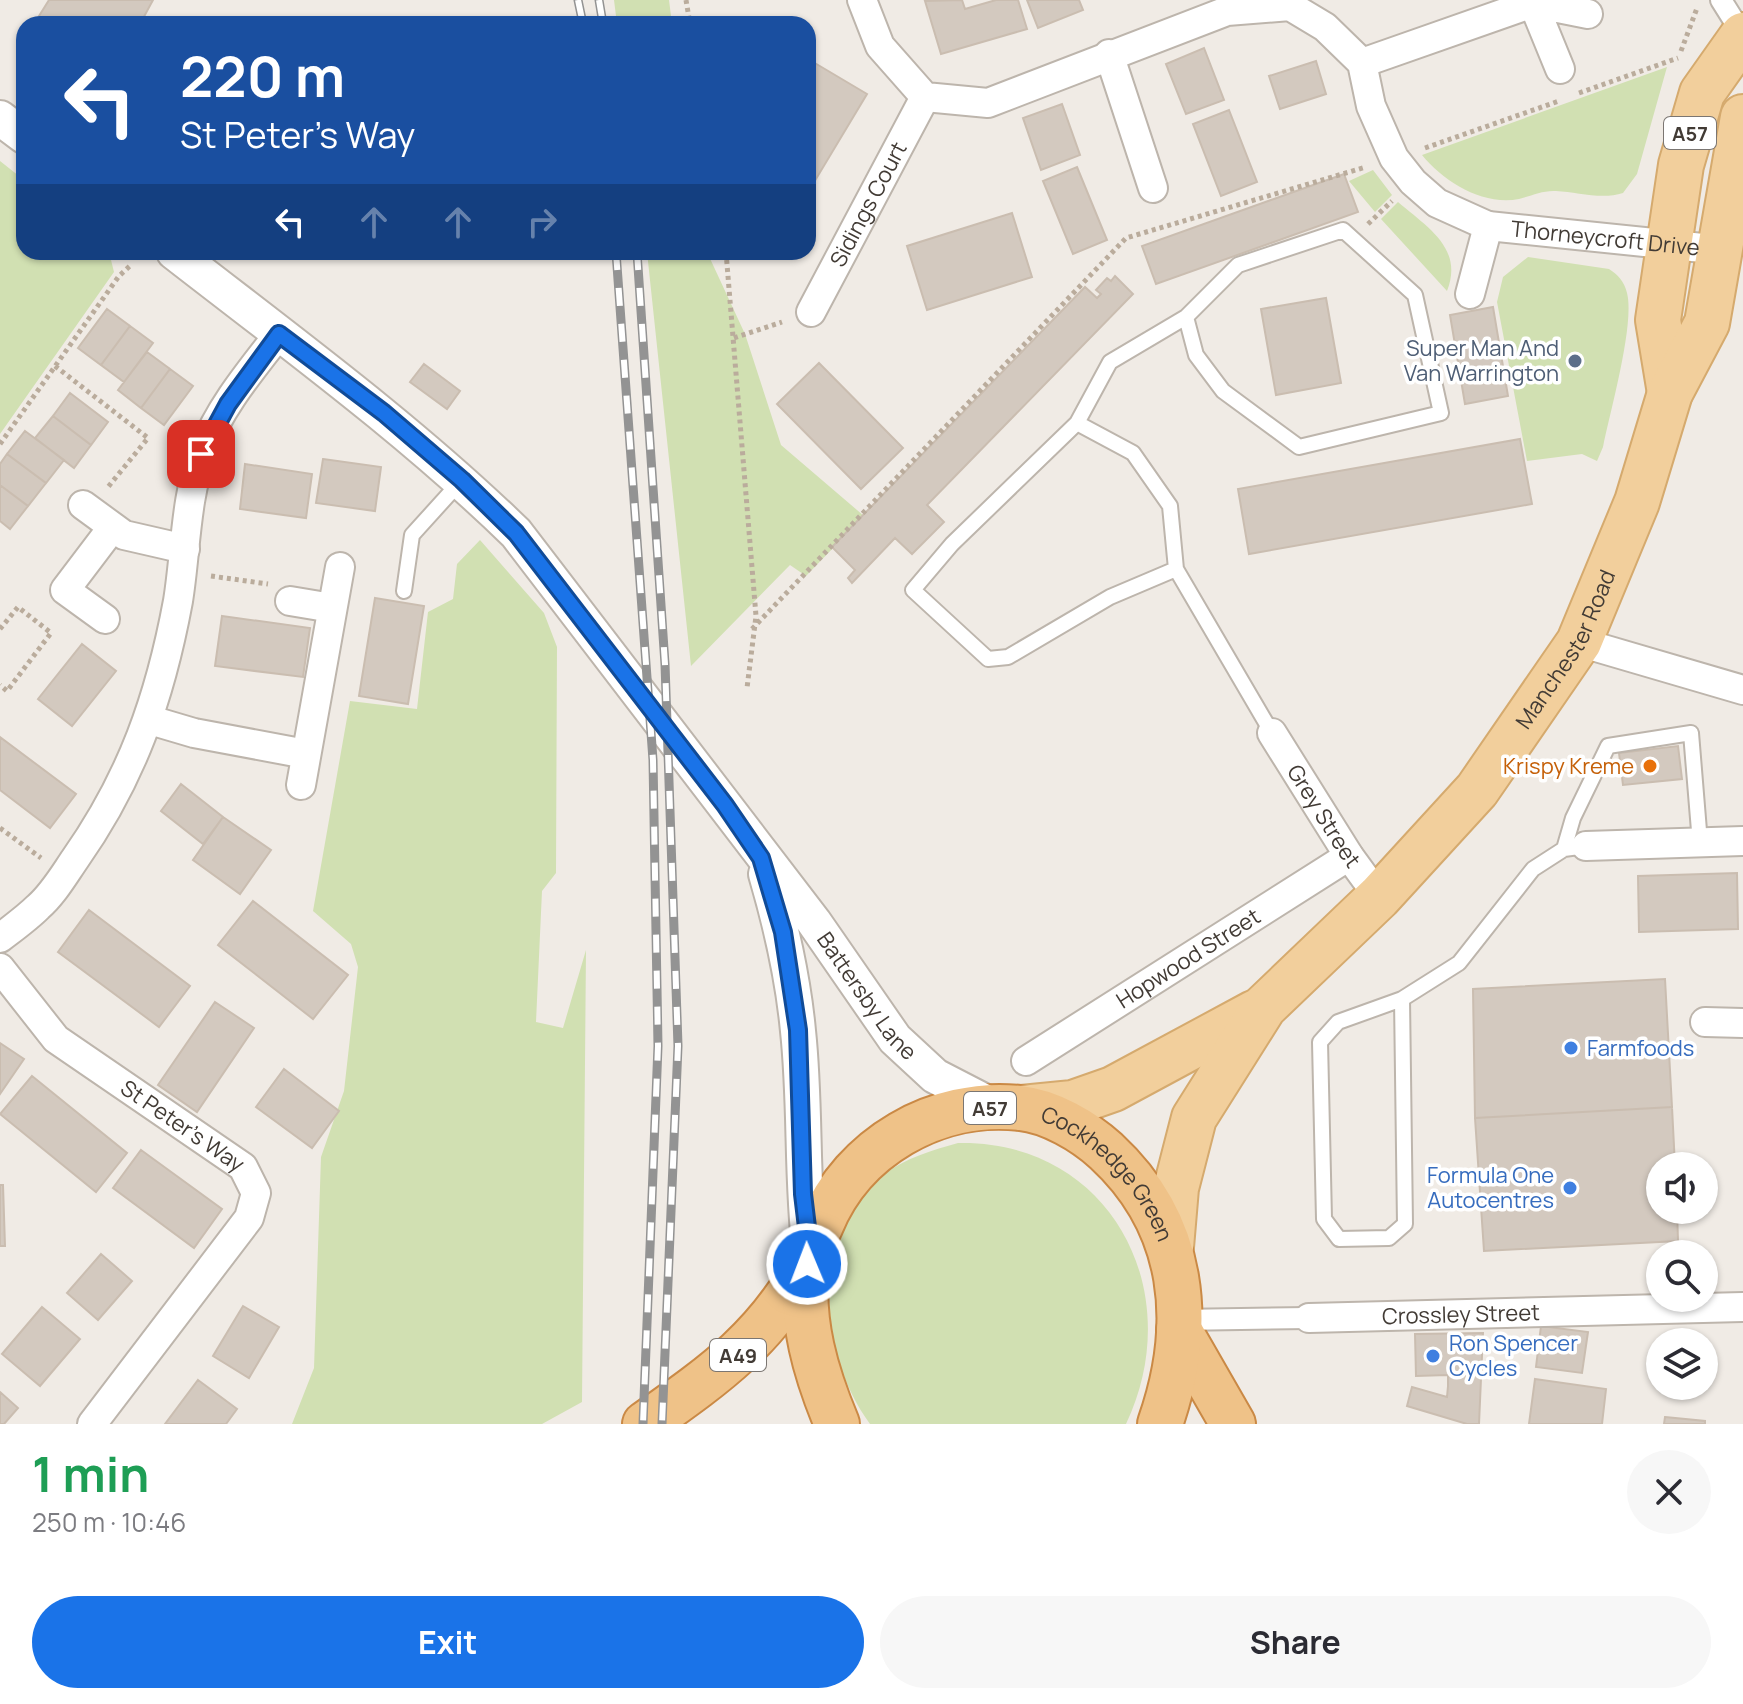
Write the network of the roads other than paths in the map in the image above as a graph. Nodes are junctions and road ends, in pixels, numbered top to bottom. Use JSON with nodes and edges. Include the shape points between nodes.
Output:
{"nodes":[{"id":1,"x":862,"y":0,"type":"edge"},
{"id":2,"x":1721,"y":0,"type":"edge"},
{"id":3,"x":1290,"y":3,"type":"edge"},
{"id":4,"x":1533,"y":3,"type":"junction"},
{"id":5,"x":1588,"y":14,"type":"dead end"},
{"id":6,"x":1743,"y":35,"type":"edge"},
{"id":7,"x":1109,"y":54,"type":"junction"},
{"id":8,"x":1362,"y":63,"type":"junction"},
{"id":9,"x":1560,"y":69,"type":"dead end"},
{"id":10,"x":925,"y":97,"type":"junction"},
{"id":11,"x":1743,"y":117,"type":"edge"},
{"id":12,"x":1153,"y":188,"type":"dead end"},
{"id":13,"x":1488,"y":226,"type":"junction"},
{"id":14,"x":1669,"y":244,"type":"junction"},
{"id":15,"x":1722,"y":250,"type":"junction"},
{"id":16,"x":184,"y":260,"type":"edge"},
{"id":17,"x":1470,"y":294,"type":"dead end"},
{"id":18,"x":811,"y":312,"type":"road end"},
{"id":19,"x":1186,"y":317,"type":"junction"},
{"id":20,"x":279,"y":334,"type":"junction"},
{"id":21,"x":1670,"y":393,"type":"junction"},
{"id":22,"x":1077,"y":423,"type":"junction"},
{"id":23,"x":462,"y":480,"type":"junction"},
{"id":24,"x":86,"y":507,"type":"road end"},
{"id":25,"x":112,"y":528,"type":"junction"},
{"id":26,"x":183,"y":561,"type":"junction"},
{"id":27,"x":340,"y":567,"type":"dead end"},
{"id":28,"x":1176,"y":569,"type":"junction"},
{"id":29,"x":404,"y":591,"type":"dead end"},
{"id":30,"x":290,"y":601,"type":"road end"},
{"id":31,"x":332,"y":608,"type":"junction"},
{"id":32,"x":105,"y":619,"type":"dead end"},
{"id":33,"x":1579,"y":642,"type":"junction"},
{"id":34,"x":1743,"y":690,"type":"edge"},
{"id":35,"x":150,"y":720,"type":"junction"},
{"id":36,"x":1272,"y":733,"type":"joint"},
{"id":37,"x":306,"y":754,"type":"junction"},
{"id":38,"x":301,"y":785,"type":"dead end"},
{"id":39,"x":1743,"y":841,"type":"edge"},
{"id":40,"x":1700,"y":843,"type":"junction"},
{"id":41,"x":1575,"y":848,"type":"junction"},
{"id":42,"x":1349,"y":856,"type":"junction"},
{"id":43,"x":761,"y":858,"type":"junction"},
{"id":44,"x":1379,"y":897,"type":"junction"},
{"id":45,"x":0,"y":938,"type":"edge"},
{"id":46,"x":0,"y":968,"type":"edge"},
{"id":47,"x":1402,"y":999,"type":"junction"},
{"id":48,"x":1264,"y":1007,"type":"junction"},
{"id":49,"x":1705,"y":1022,"type":"dead end"},
{"id":50,"x":1743,"y":1023,"type":"edge"},
{"id":51,"x":1026,"y":1061,"type":"dead end"},
{"id":52,"x":1010,"y":1108,"type":"junction"},
{"id":53,"x":1171,"y":1247,"type":"junction"},
{"id":54,"x":808,"y":1258,"type":"junction"},
{"id":55,"x":1743,"y":1307,"type":"edge"},
{"id":56,"x":1309,"y":1318,"type":"joint"},
{"id":57,"x":1178,"y":1325,"type":"junction"},
{"id":58,"x":92,"y":1424,"type":"edge"},
{"id":59,"x":645,"y":1424,"type":"edge"},
{"id":60,"x":837,"y":1424,"type":"edge"},
{"id":61,"x":1160,"y":1424,"type":"edge"},
{"id":62,"x":1233,"y":1424,"type":"edge"}],
"edges":[{"from":1,"to":10,"type":"street","via":[[880,46]]},
{"from":2,"to":6,"type":"street"},
{"from":3,"to":7,"type":"street","via":[[1227,11]]},
{"from":3,"to":8,"type":"street"},
{"from":4,"to":5,"type":"street"},
{"from":4,"to":8,"type":"street"},
{"from":4,"to":9,"type":"street"},
{"from":6,"to":14,"type":"main road","name":"Manchester Road","number":"A57","via":[[1702,93],[1681,165]]},
{"from":7,"to":10,"type":"street","via":[[988,103]]},
{"from":7,"to":12,"type":"street"},
{"from":8,"to":13,"type":"street","name":"Thorneycroft Drive","via":[[1371,106],[1394,158],[1437,203]]},
{"from":10,"to":18,"type":"street","name":"Sidings Court"},
{"from":11,"to":15,"type":"main road","name":"Manchester Road","number":"A57"},
{"from":13,"to":14,"type":"street","name":"Thorneycroft Drive"},
{"from":13,"to":17,"type":"street","name":"Thorneycroft Drive"},
{"from":14,"to":15,"type":"street","name":"Thorneycroft Drive"},
{"from":14,"to":21,"type":"main road","name":"Manchester Road","number":"A57","via":[[1658,320]]},
{"from":15,"to":21,"type":"main road","name":"Manchester Road","number":"A57","via":[[1707,323]]},
{"from":16,"to":20,"type":"street","name":"Battersby Lane"},
{"from":19,"to":19,"type":"lane","via":[[1238,265],[1343,230],[1415,295],[1441,413],[1299,447],[1223,391],[1196,355]]},
{"from":19,"to":22,"type":"lane","via":[[1110,362]]},
{"from":20,"to":23,"type":"street","name":"Battersby Lane"},
{"from":20,"to":26,"type":"street","via":[[211,432],[194,478]]},
{"from":21,"to":33,"type":"main road","name":"Manchester Road","number":"A57","via":[[1637,502]]},
{"from":22,"to":28,"type":"lane","via":[[1133,453],[1170,506]]},
{"from":22,"to":28,"type":"lane","via":[[952,544],[913,590],[988,659],[1008,657],[1110,597]]},
{"from":23,"to":29,"type":"lane","via":[[412,535]]},
{"from":23,"to":43,"type":"street","name":"Battersby Lane","via":[[548,572]]},
{"from":24,"to":25,"type":"street"},
{"from":25,"to":26,"type":"street"},
{"from":25,"to":32,"type":"street","via":[[65,590]]},
{"from":26,"to":35,"type":"street"},
{"from":27,"to":31,"type":"street"},
{"from":28,"to":36,"type":"lane"},
{"from":30,"to":31,"type":"street"},
{"from":31,"to":37,"type":"street"},
{"from":33,"to":34,"type":"street"},
{"from":33,"to":44,"type":"main road","name":"Manchester Road","number":"A57","via":[[1477,790]]},
{"from":35,"to":37,"type":"street"},
{"from":35,"to":45,"type":"street","via":[[114,797],[64,875],[40,906]]},
{"from":36,"to":42,"type":"street","name":"Grey Street"},
{"from":37,"to":38,"type":"street"},
{"from":39,"to":40,"type":"street"},
{"from":40,"to":41,"type":"street"},
{"from":40,"to":41,"type":"lane","via":[[1691,733],[1608,746],[1573,818]]},
{"from":41,"to":47,"type":"lane","via":[[1533,869],[1459,963]]},
{"from":42,"to":44,"type":"street","name":"Grey Street"},
{"from":42,"to":51,"type":"street","name":"Hopwood Street"},
{"from":43,"to":52,"type":"street","name":"Battersby Lane","via":[[814,922],[895,1039],[935,1076]]},
{"from":43,"to":54,"type":"street","name":"Battersby Lane","via":[[783,932],[798,1030]]},
{"from":44,"to":48,"type":"main road","name":"Manchester Road","number":"A57"},
{"from":46,"to":58,"type":"street","name":"St Peter's Way","via":[[56,1039],[243,1167],[256,1193],[249,1218]]},
{"from":47,"to":47,"type":"lane","via":[[1405,1224],[1389,1238],[1339,1239],[1324,1219],[1320,1042],[1338,1022]]},
{"from":48,"to":52,"type":"main road","name":"Manchester Road","number":"A57","via":[[1113,1089],[1073,1103]]},
{"from":48,"to":53,"type":"main road","name":"Manchester Road","number":"A57","via":[[1194,1118],[1176,1188]]},
{"from":49,"to":50,"type":"street"},
{"from":52,"to":53,"type":"highway","name":"Cockhedge Green","number":"A57","via":[[1057,1119],[1091,1138],[1153,1205]]},
{"from":52,"to":54,"type":"highway","name":"Cockhedge Green","number":"A57","via":[[935,1117],[899,1134],[860,1163],[831,1201]]},
{"from":53,"to":57,"type":"highway","name":"Cockhedge Green","number":"A57"},
{"from":54,"to":59,"type":"highway","number":"A49","via":[[789,1297],[728,1366]]},
{"from":54,"to":60,"type":"highway","name":"Cockhedge Green","number":"A57","via":[[810,1342]]},
{"from":55,"to":56,"type":"street","name":"Crossley Street"},
{"from":56,"to":57,"type":"street","name":"Crossley Street"},
{"from":57,"to":61,"type":"highway","name":"Cockhedge Green","number":"A57","via":[[1175,1376]]},
{"from":57,"to":62,"type":"highway"}]}
